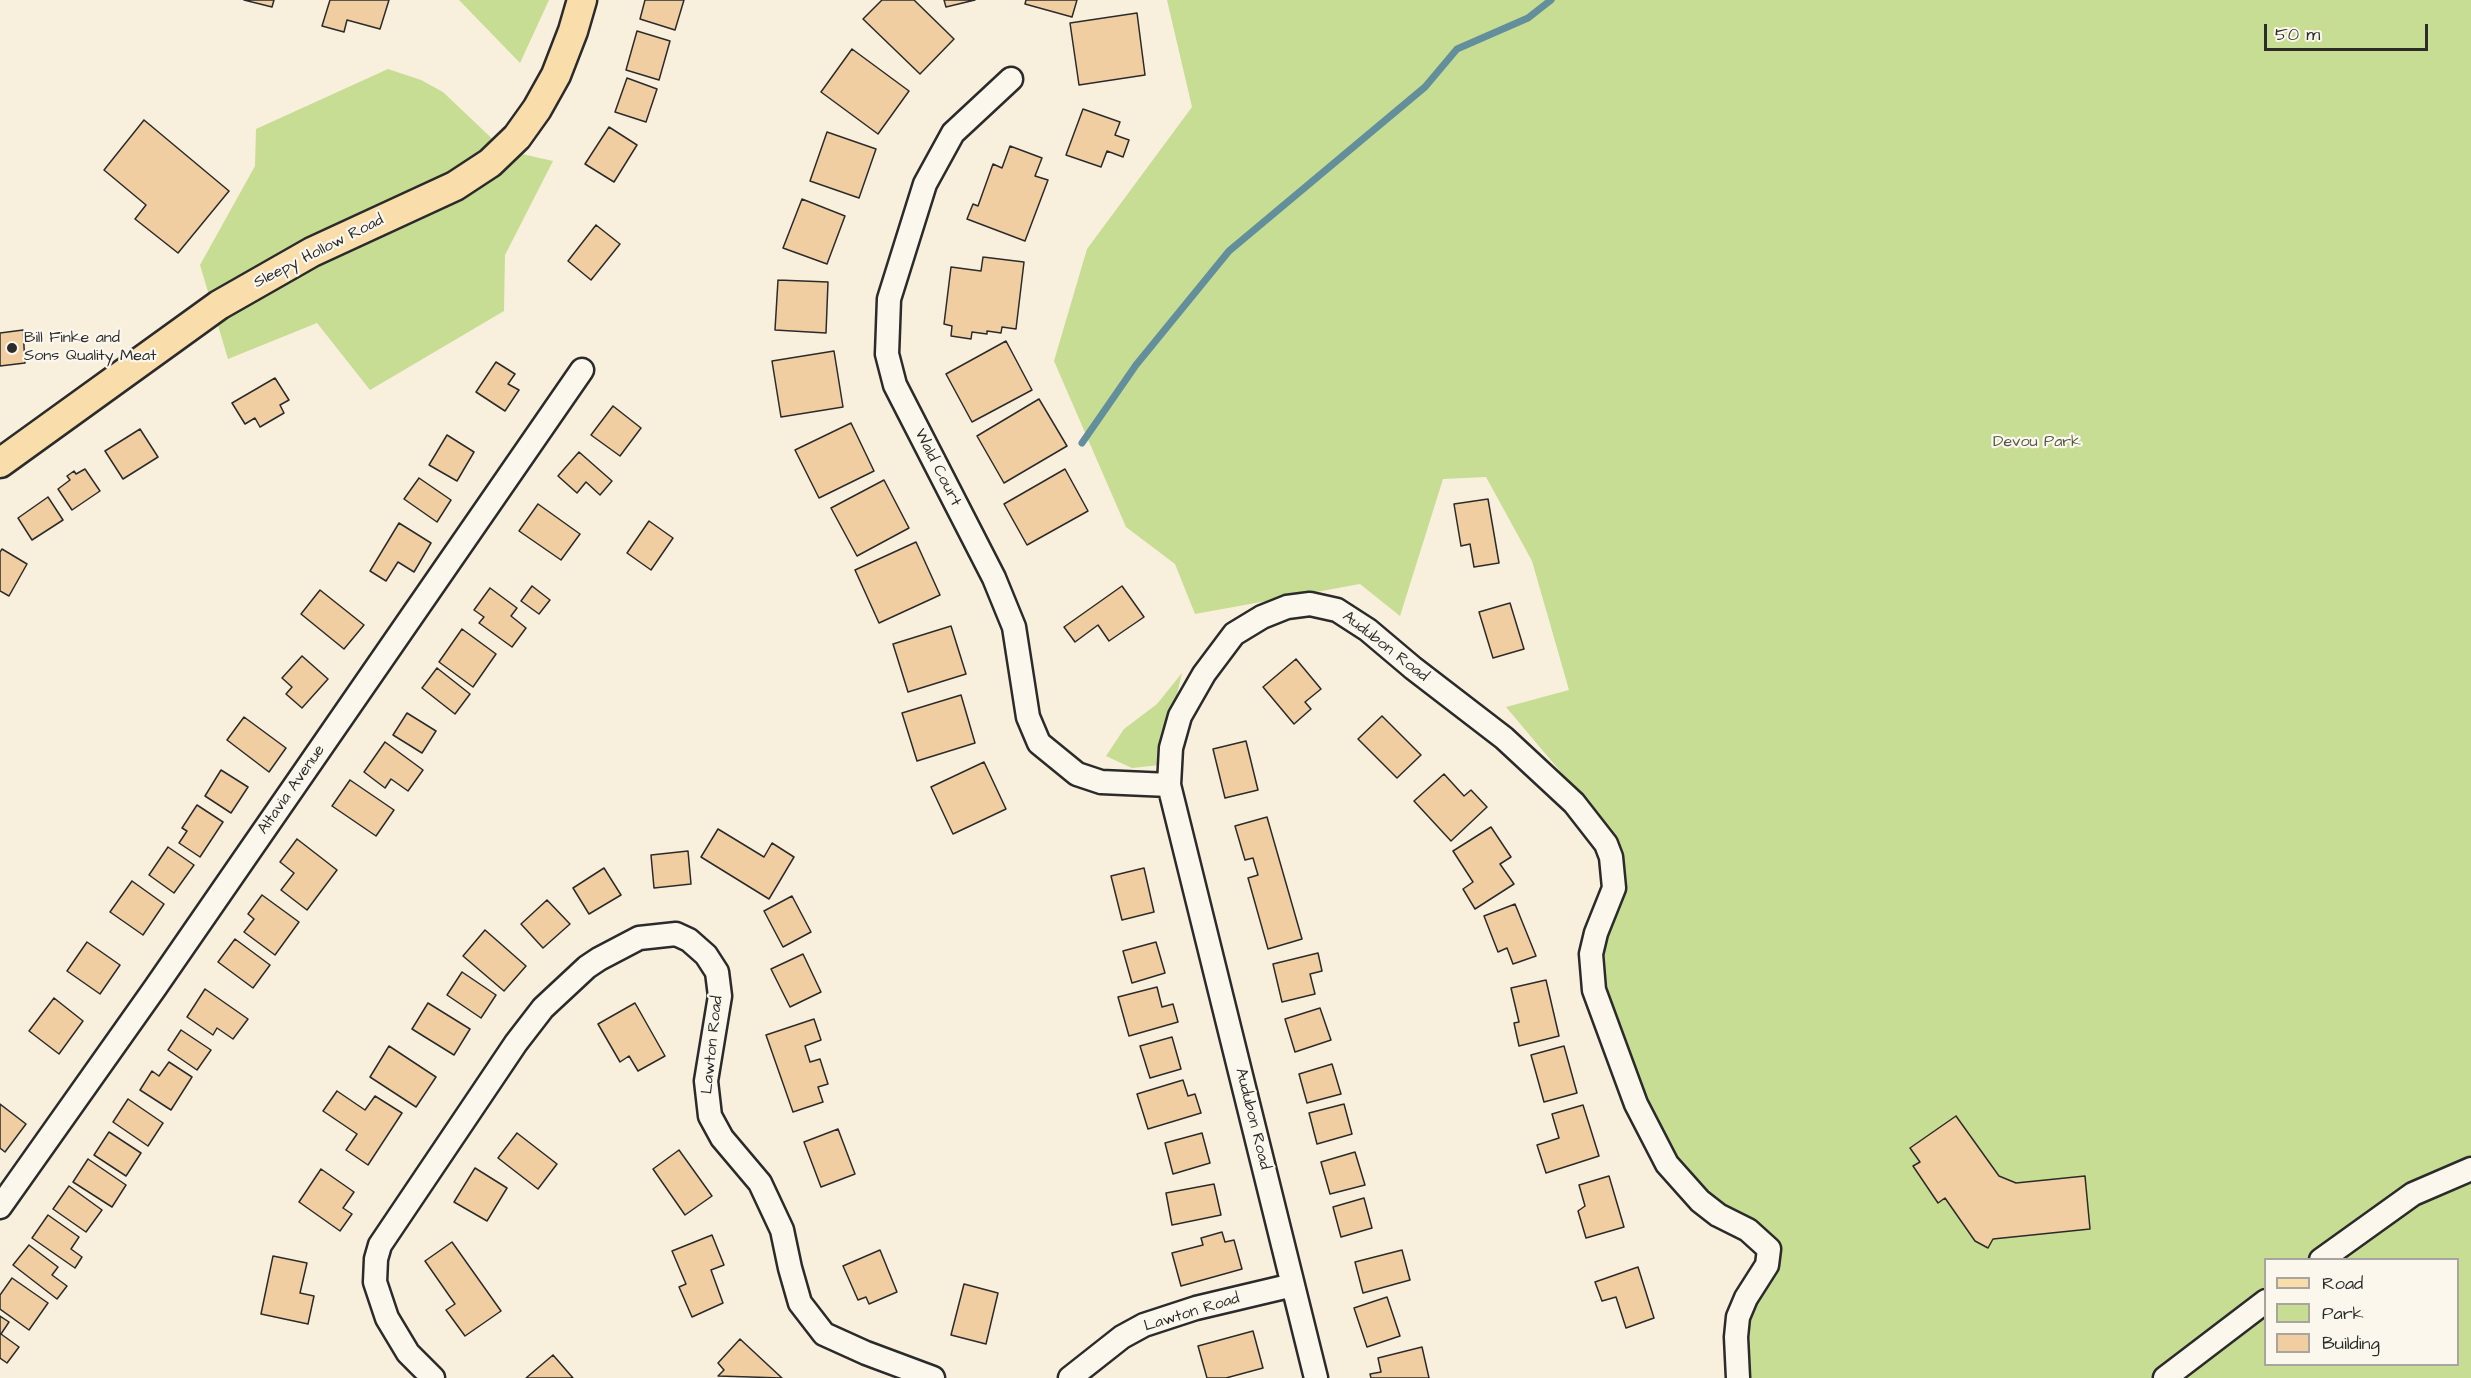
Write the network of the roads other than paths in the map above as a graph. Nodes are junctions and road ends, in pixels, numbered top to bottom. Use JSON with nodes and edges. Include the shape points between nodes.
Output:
{"nodes":[{"id":1,"x":582,"y":0,"type":"edge"},
{"id":2,"x":1011,"y":79,"type":"dead end"},
{"id":3,"x":582,"y":370,"type":"dead end"},
{"id":4,"x":0,"y":463,"type":"edge"},
{"id":5,"x":1169,"y":785,"type":"junction"},
{"id":6,"x":2471,"y":1169,"type":"edge"},
{"id":7,"x":0,"y":1207,"type":"edge"},
{"id":8,"x":2323,"y":1258,"type":"edge"},
{"id":9,"x":1293,"y":1286,"type":"junction"},
{"id":10,"x":2264,"y":1302,"type":"edge"},
{"id":11,"x":434,"y":1378,"type":"edge"},
{"id":12,"x":933,"y":1378,"type":"edge"},
{"id":13,"x":1070,"y":1378,"type":"edge"},
{"id":14,"x":1316,"y":1378,"type":"edge"},
{"id":15,"x":1738,"y":1378,"type":"edge"},
{"id":16,"x":2165,"y":1378,"type":"edge"}],
"edges":[{"from":1,"to":4,"type":"main road","name":"Sleepy Hollow Road","via":[[556,75],[537,109],[517,137],[490,163],[455,186],[312,252],[219,305]]},
{"from":2,"to":5,"type":"street","name":"Wald Court","via":[[953,133],[925,184],[889,299],[887,354],[895,385],[994,578],[1014,627],[1028,717],[1039,742],[1077,774],[1101,782]]},
{"from":3,"to":7,"type":"street","name":"Altavia Avenue"},
{"from":5,"to":9,"type":"street","name":"Audubon Road"},
{"from":5,"to":15,"type":"street","name":"Audubon Road","via":[[1171,748],[1179,716],[1234,634],[1287,607],[1310,604],[1337,610],[1368,630],[1504,738],[1574,803],[1606,844],[1611,857],[1614,888],[1591,954],[1594,990],[1636,1104],[1667,1164],[1700,1201],[1748,1230],[1769,1248],[1767,1265],[1738,1317]]},
{"from":6,"to":8,"type":"street","via":[[2413,1194]]},
{"from":9,"to":13,"type":"street","name":"Lawton Road","via":[[1196,1308],[1144,1325],[1122,1337]]},
{"from":9,"to":14,"type":"street","name":"Audubon Road"},
{"from":10,"to":16,"type":"street"},
{"from":11,"to":12,"type":"street","name":"Lawton Road","via":[[408,1353],[387,1318],[375,1282],[380,1245],[543,1008],[598,959],[639,938],[660,934],[676,934],[689,940],[717,972],[720,996],[706,1081],[710,1116],[722,1138],[760,1183],[782,1230],[800,1303],[824,1334]]}]}
